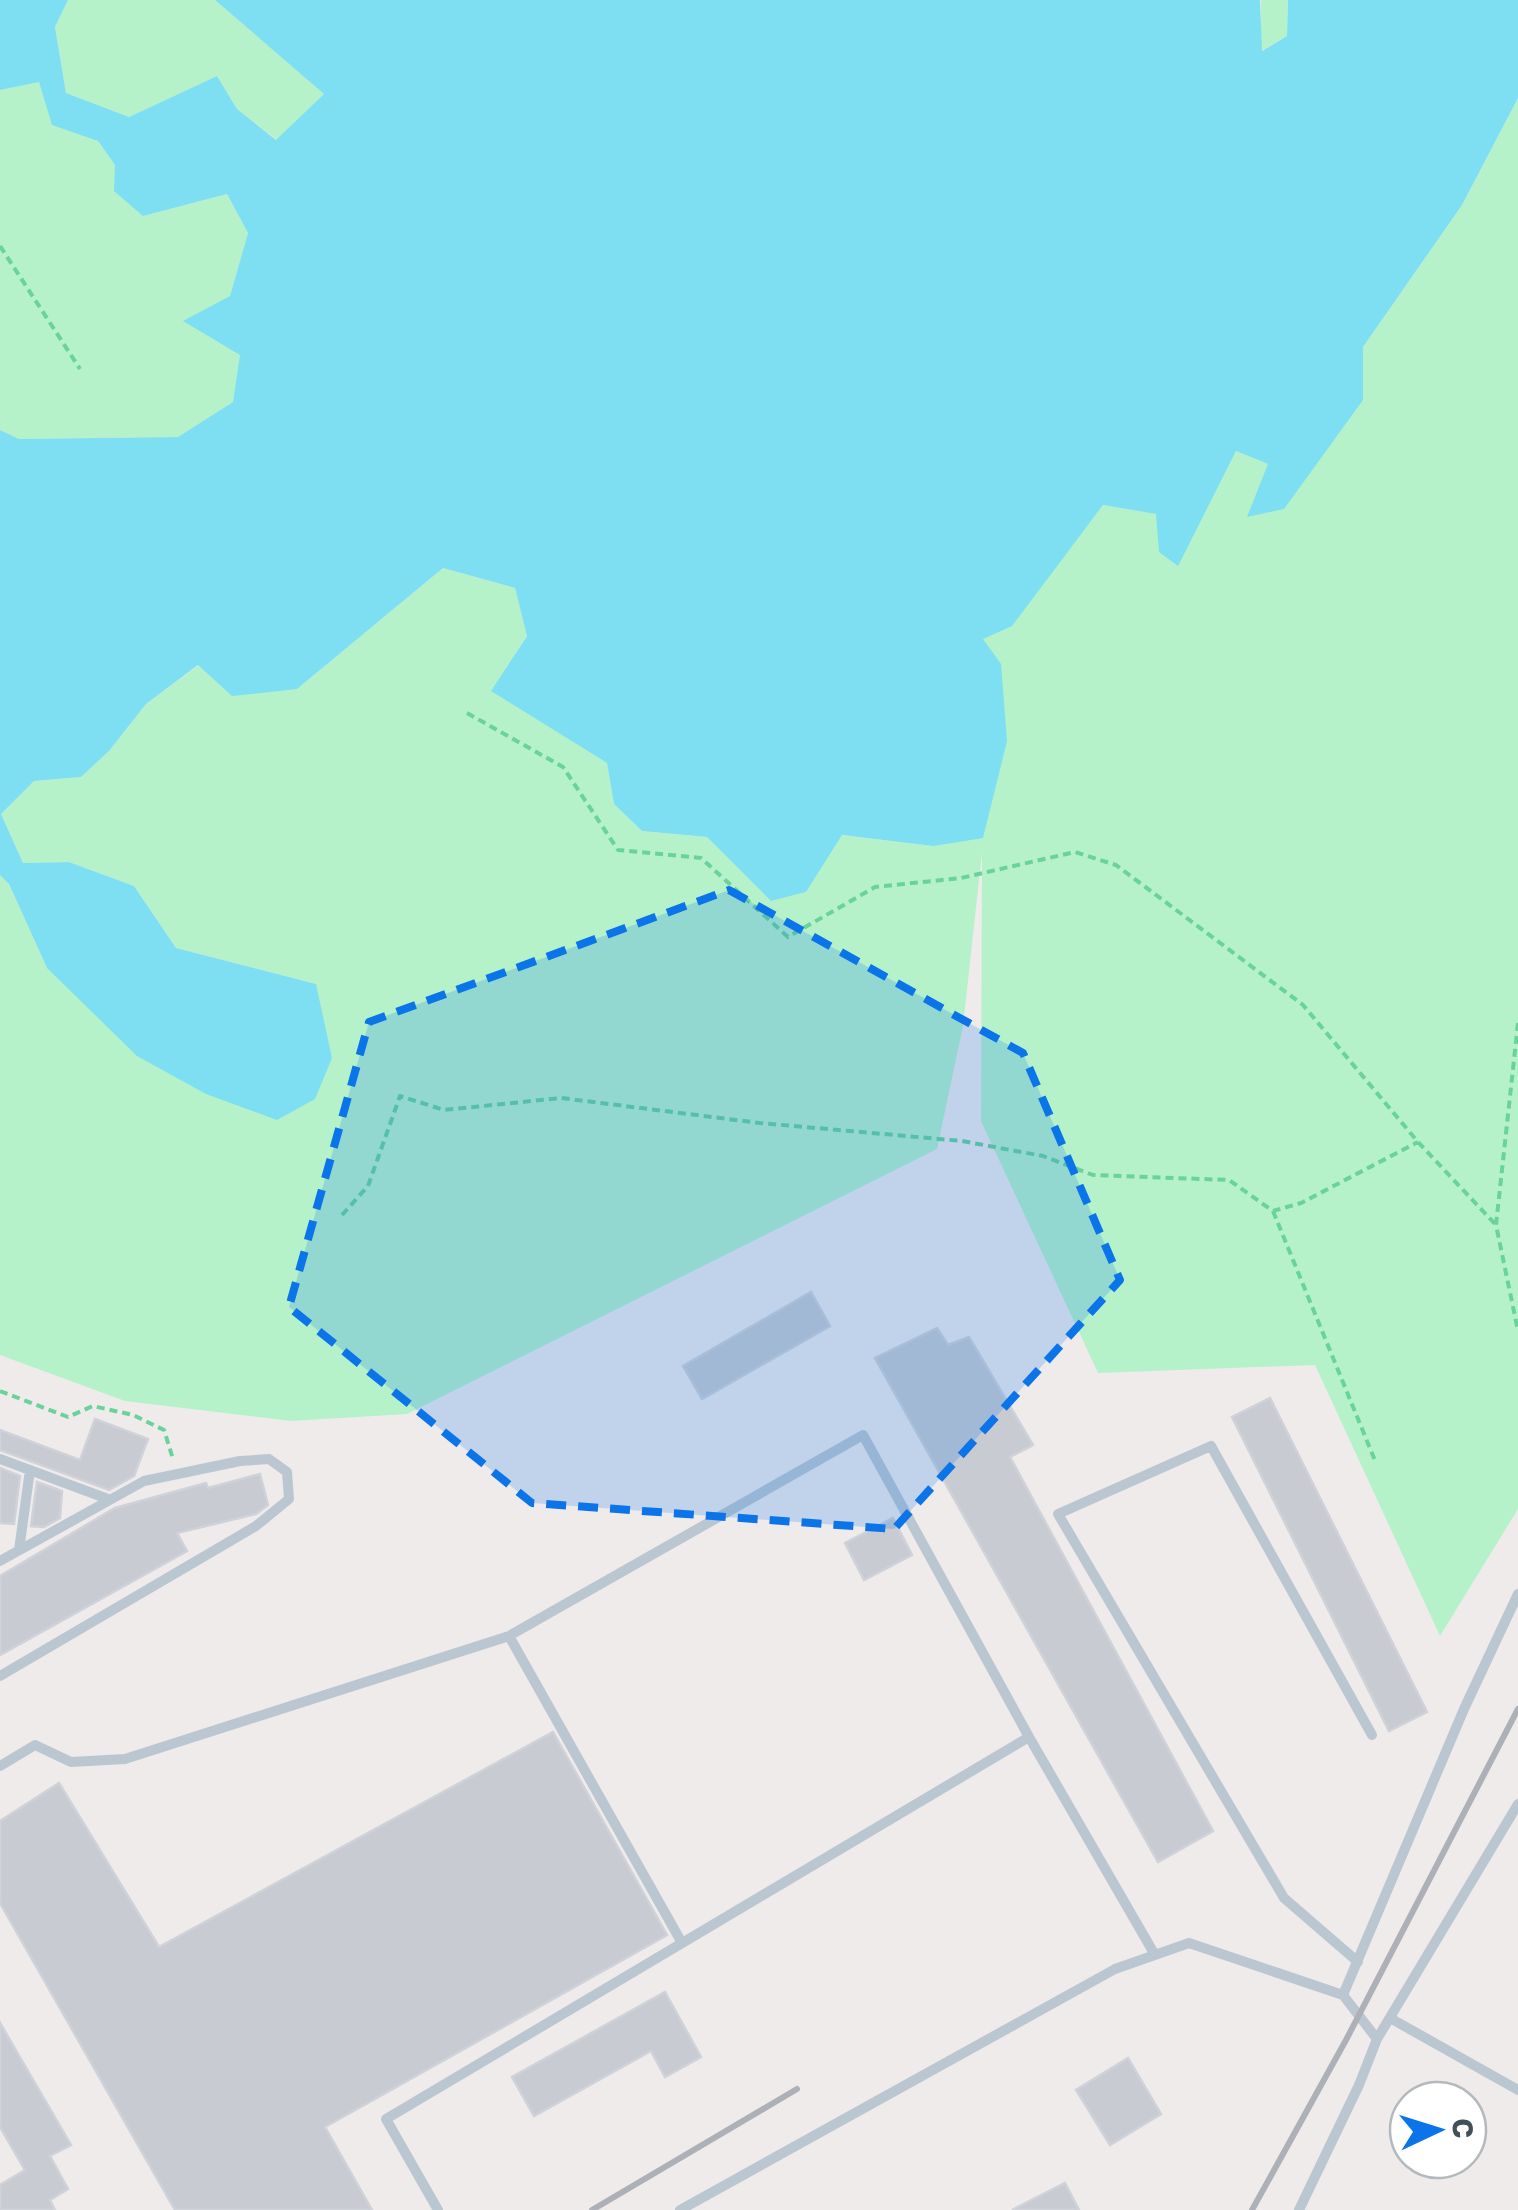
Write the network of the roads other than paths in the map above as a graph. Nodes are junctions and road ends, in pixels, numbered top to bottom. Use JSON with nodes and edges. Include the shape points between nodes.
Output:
{"nodes":[{"id":1,"x":0,"y":1459,"type":"edge"},
{"id":2,"x":30,"y":1470,"type":"junction"},
{"id":3,"x":108,"y":1500,"type":"junction"},
{"id":4,"x":20,"y":1550,"type":"junction"},
{"id":5,"x":0,"y":1561,"type":"edge"},
{"id":6,"x":1518,"y":1594,"type":"edge"},
{"id":7,"x":509,"y":1636,"type":"junction"},
{"id":8,"x":0,"y":1676,"type":"edge"},
{"id":9,"x":1372,"y":1735,"type":"dead end"},
{"id":10,"x":1029,"y":1737,"type":"junction"},
{"id":11,"x":0,"y":1766,"type":"edge"},
{"id":12,"x":1518,"y":1804,"type":"edge"},
{"id":13,"x":682,"y":1943,"type":"junction"},
{"id":14,"x":1155,"y":1955,"type":"junction"},
{"id":15,"x":1358,"y":1962,"type":"junction"},
{"id":16,"x":1344,"y":1995,"type":"junction"},
{"id":17,"x":1390,"y":2018,"type":"junction"},
{"id":18,"x":1377,"y":2039,"type":"junction"},
{"id":19,"x":1518,"y":2090,"type":"edge"},
{"id":20,"x":438,"y":2210,"type":"edge"},
{"id":21,"x":680,"y":2210,"type":"edge"},
{"id":22,"x":1299,"y":2210,"type":"edge"}],
"edges":[{"from":1,"to":2,"type":"lane"},
{"from":2,"to":3,"type":"lane"},
{"from":2,"to":4,"type":"lane"},
{"from":3,"to":4,"type":"lane"},
{"from":3,"to":8,"type":"lane","via":[[144,1482],[240,1460],[269,1458],[287,1472],[289,1499],[256,1526]]},
{"from":4,"to":5,"type":"lane"},
{"from":6,"to":15,"type":"lane"},
{"from":7,"to":10,"type":"lane","via":[[863,1435]]},
{"from":7,"to":11,"type":"lane","via":[[126,1760],[71,1762],[34,1745]]},
{"from":7,"to":13,"type":"lane"},
{"from":9,"to":15,"type":"lane","via":[[1211,1446],[1058,1514],[1284,1898]]},
{"from":10,"to":13,"type":"lane"},
{"from":10,"to":14,"type":"lane"},
{"from":12,"to":17,"type":"lane"},
{"from":13,"to":20,"type":"lane","via":[[386,2120]]},
{"from":14,"to":16,"type":"lane","via":[[1190,1943]]},
{"from":14,"to":21,"type":"lane","via":[[1116,1969]]},
{"from":15,"to":16,"type":"lane"},
{"from":16,"to":18,"type":"lane"},
{"from":17,"to":18,"type":"lane"},
{"from":17,"to":19,"type":"lane"},
{"from":18,"to":22,"type":"lane"}]}
